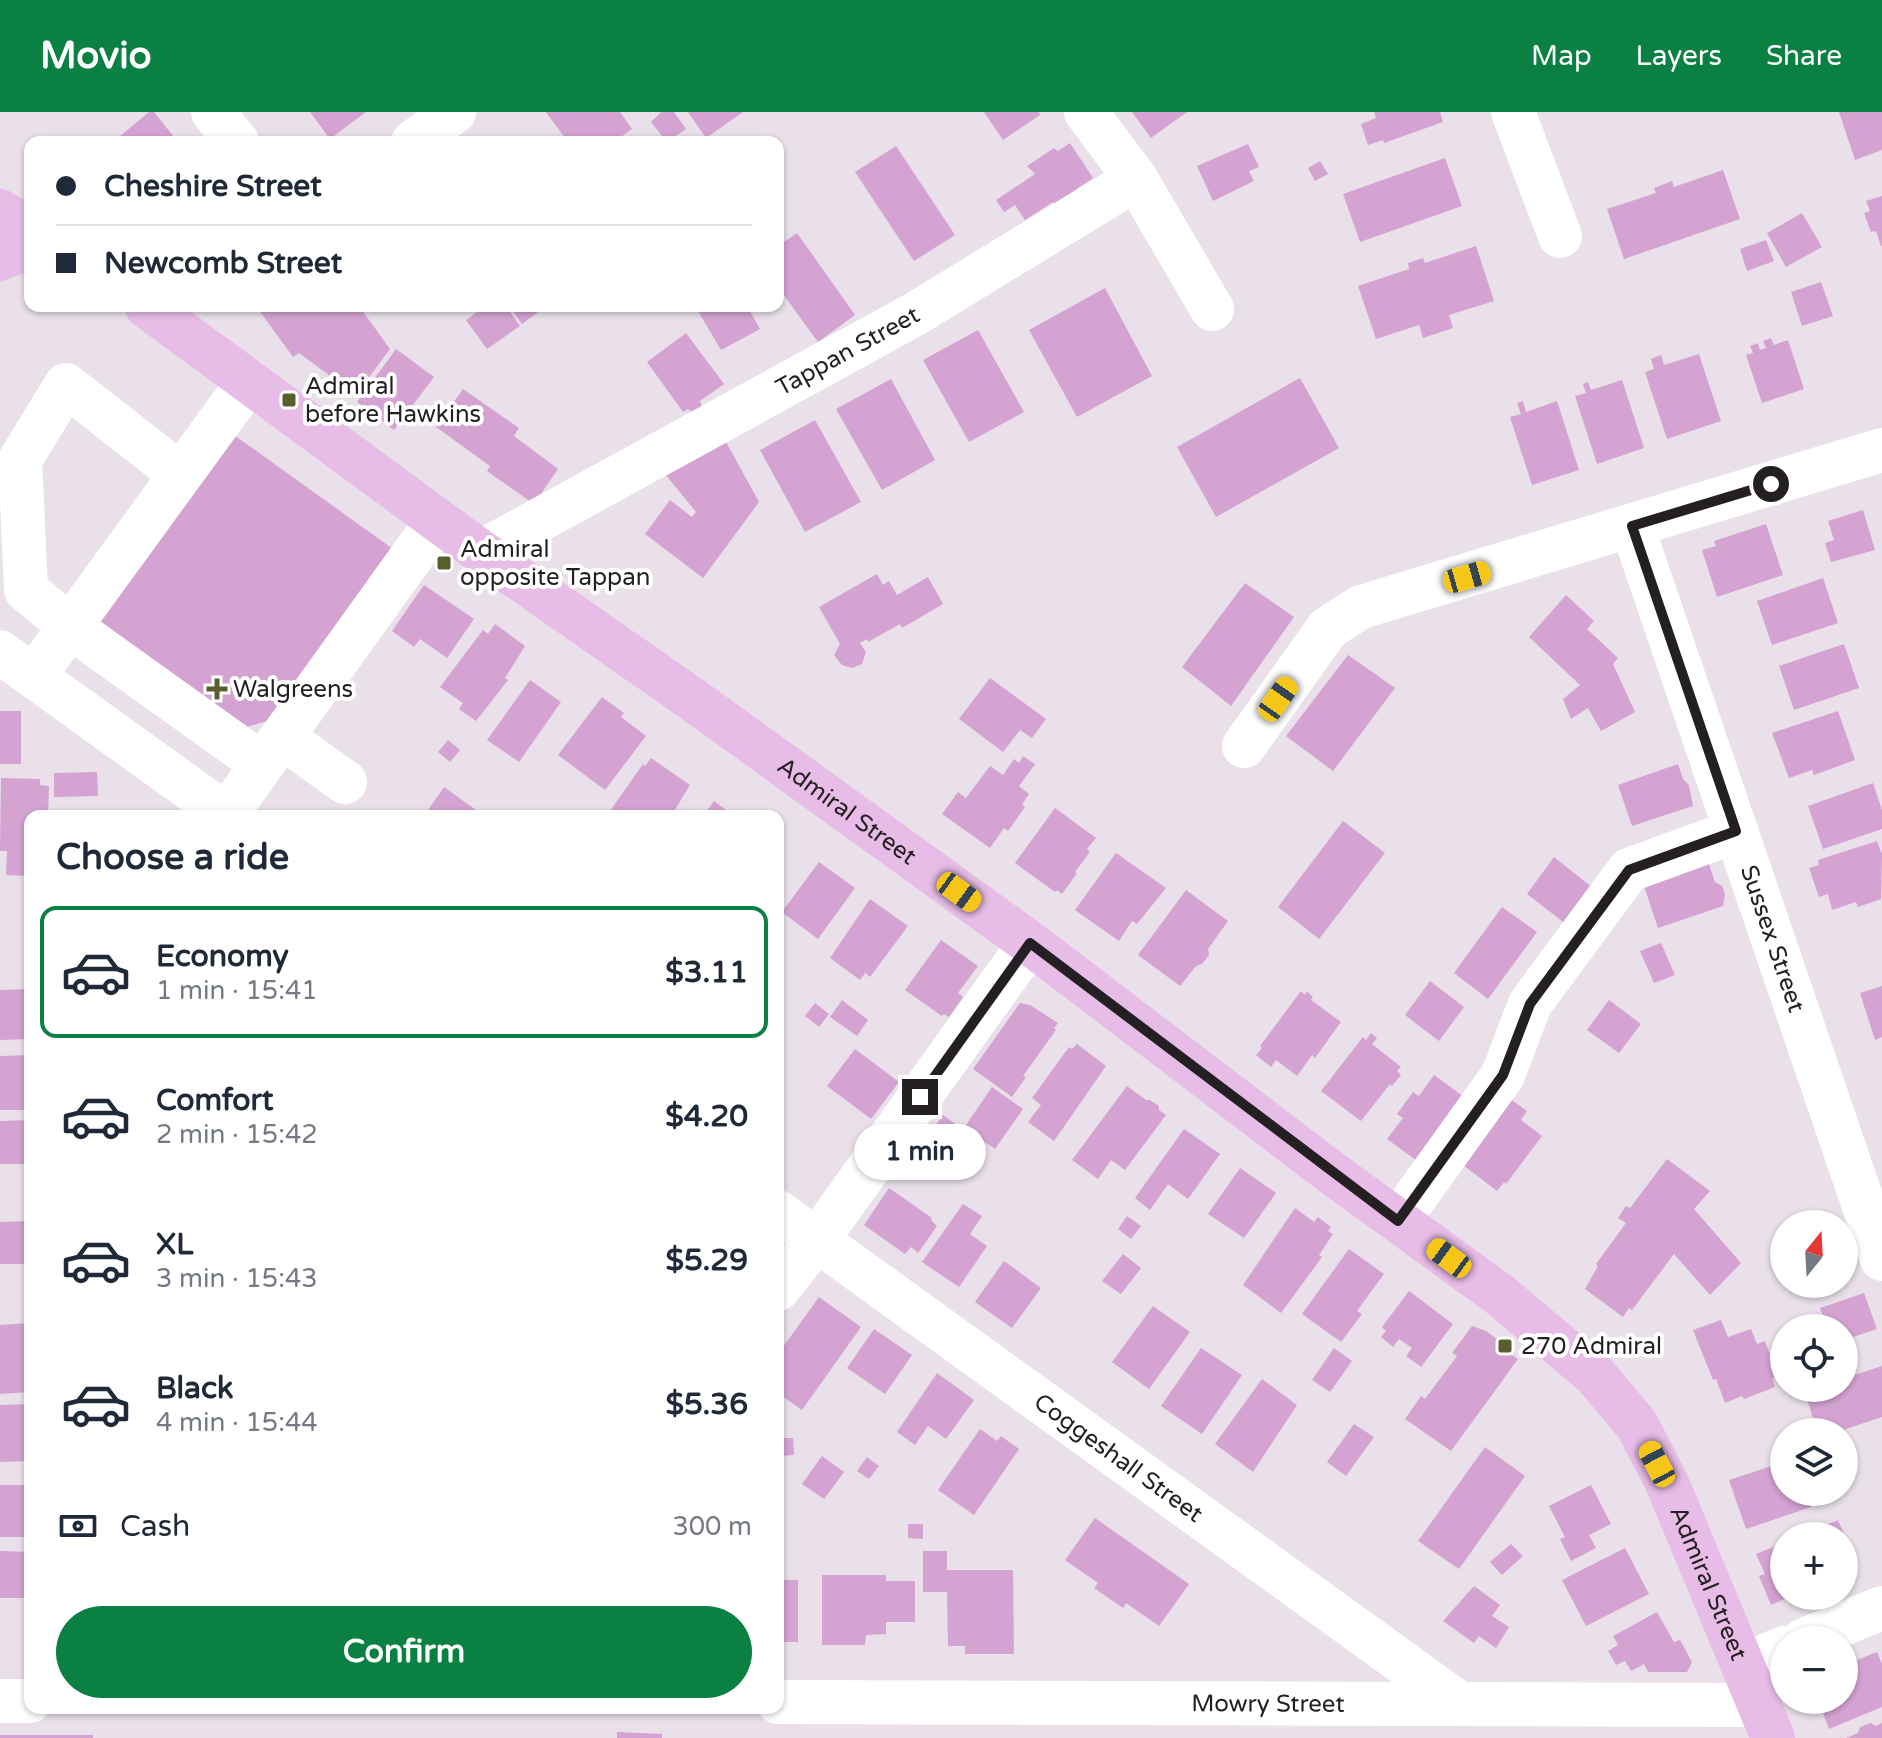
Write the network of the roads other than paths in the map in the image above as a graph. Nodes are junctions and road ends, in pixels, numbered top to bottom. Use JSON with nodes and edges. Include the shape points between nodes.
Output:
{"nodes":[{"id":1,"x":213,"y":112,"type":"edge"},
{"id":2,"x":1086,"y":112,"type":"edge"},
{"id":3,"x":1513,"y":112,"type":"edge"},
{"id":4,"x":232,"y":136,"type":"edge"},
{"id":5,"x":1136,"y":179,"type":"junction"},
{"id":6,"x":0,"y":211,"type":"edge"},
{"id":7,"x":24,"y":225,"type":"edge"},
{"id":8,"x":1560,"y":236,"type":"dead end"},
{"id":9,"x":24,"y":249,"type":"edge"},
{"id":10,"x":0,"y":259,"type":"edge"},
{"id":11,"x":1212,"y":309,"type":"dead end"},
{"id":12,"x":167,"y":312,"type":"edge"},
{"id":13,"x":249,"y":381,"type":"junction"},
{"id":14,"x":1882,"y":450,"type":"edge"},
{"id":15,"x":180,"y":474,"type":"junction"},
{"id":16,"x":438,"y":520,"type":"junction"},
{"id":17,"x":1632,"y":526,"type":"junction"},
{"id":18,"x":481,"y":552,"type":"junction"},
{"id":19,"x":69,"y":626,"type":"junction"},
{"id":20,"x":17,"y":664,"type":"edge"},
{"id":21,"x":1244,"y":746,"type":"dead end"},
{"id":22,"x":272,"y":751,"type":"junction"},
{"id":23,"x":345,"y":782,"type":"dead end"},
{"id":24,"x":220,"y":810,"type":"edge"},
{"id":25,"x":231,"y":810,"type":"edge"},
{"id":26,"x":1736,"y":831,"type":"junction"},
{"id":27,"x":1030,"y":943,"type":"junction"},
{"id":28,"x":784,"y":1216,"type":"edge"},
{"id":29,"x":1398,"y":1221,"type":"junction"},
{"id":30,"x":817,"y":1240,"type":"junction"},
{"id":31,"x":1882,"y":1259,"type":"edge"},
{"id":32,"x":784,"y":1281,"type":"edge"},
{"id":33,"x":1882,"y":1608,"type":"edge"},
{"id":34,"x":1838,"y":1626,"type":"edge"},
{"id":35,"x":1770,"y":1654,"type":"edge"},
{"id":36,"x":1744,"y":1665,"type":"junction"},
{"id":37,"x":0,"y":1701,"type":"edge"},
{"id":38,"x":24,"y":1701,"type":"edge"},
{"id":39,"x":784,"y":1702,"type":"edge"},
{"id":40,"x":1460,"y":1704,"type":"junction"},
{"id":41,"x":1766,"y":1721,"type":"edge"}],
"edges":[{"from":1,"to":4,"type":"street"},
{"from":2,"to":5,"type":"street"},
{"from":3,"to":8,"type":"street"},
{"from":5,"to":11,"type":"street"},
{"from":5,"to":18,"type":"street","name":"Tappan Street","via":[[915,314]]},
{"from":6,"to":7,"type":"main road"},
{"from":9,"to":10,"type":"main road"},
{"from":12,"to":13,"type":"main road","name":"Admiral Street"},
{"from":13,"to":15,"type":"street"},
{"from":13,"to":16,"type":"main road","name":"Admiral Street"},
{"from":14,"to":17,"type":"street"},
{"from":15,"to":19,"type":"street"},
{"from":15,"to":19,"type":"street","via":[[66,385],[20,460],[26,590]]},
{"from":16,"to":18,"type":"main road","name":"Admiral Street"},
{"from":16,"to":22,"type":"street"},
{"from":17,"to":21,"type":"street","via":[[1361,607],[1328,628]]},
{"from":17,"to":26,"type":"street","name":"Sussex Street"},
{"from":18,"to":27,"type":"main road","name":"Admiral Street"},
{"from":19,"to":20,"type":"street"},
{"from":19,"to":22,"type":"street"},
{"from":20,"to":24,"type":"street"},
{"from":22,"to":23,"type":"street"},
{"from":22,"to":25,"type":"street"},
{"from":26,"to":29,"type":"street","via":[[1629,870],[1530,1004],[1503,1075]]},
{"from":26,"to":31,"type":"street","name":"Sussex Street"},
{"from":27,"to":29,"type":"main road","name":"Admiral Street"},
{"from":27,"to":30,"type":"street"},
{"from":28,"to":30,"type":"street","name":"Coggeshall Street"},
{"from":29,"to":36,"type":"main road","name":"Admiral Street","via":[[1500,1295],[1595,1375],[1637,1425]]},
{"from":30,"to":32,"type":"street"},
{"from":30,"to":40,"type":"street","name":"Coggeshall Street"},
{"from":33,"to":34,"type":"street"},
{"from":35,"to":36,"type":"street"},
{"from":36,"to":41,"type":"main road","name":"Admiral Street"},
{"from":37,"to":38,"type":"street"},
{"from":39,"to":40,"type":"street","name":"Mowry Street"},
{"from":40,"to":41,"type":"street","name":"Mowry Street"}]}
